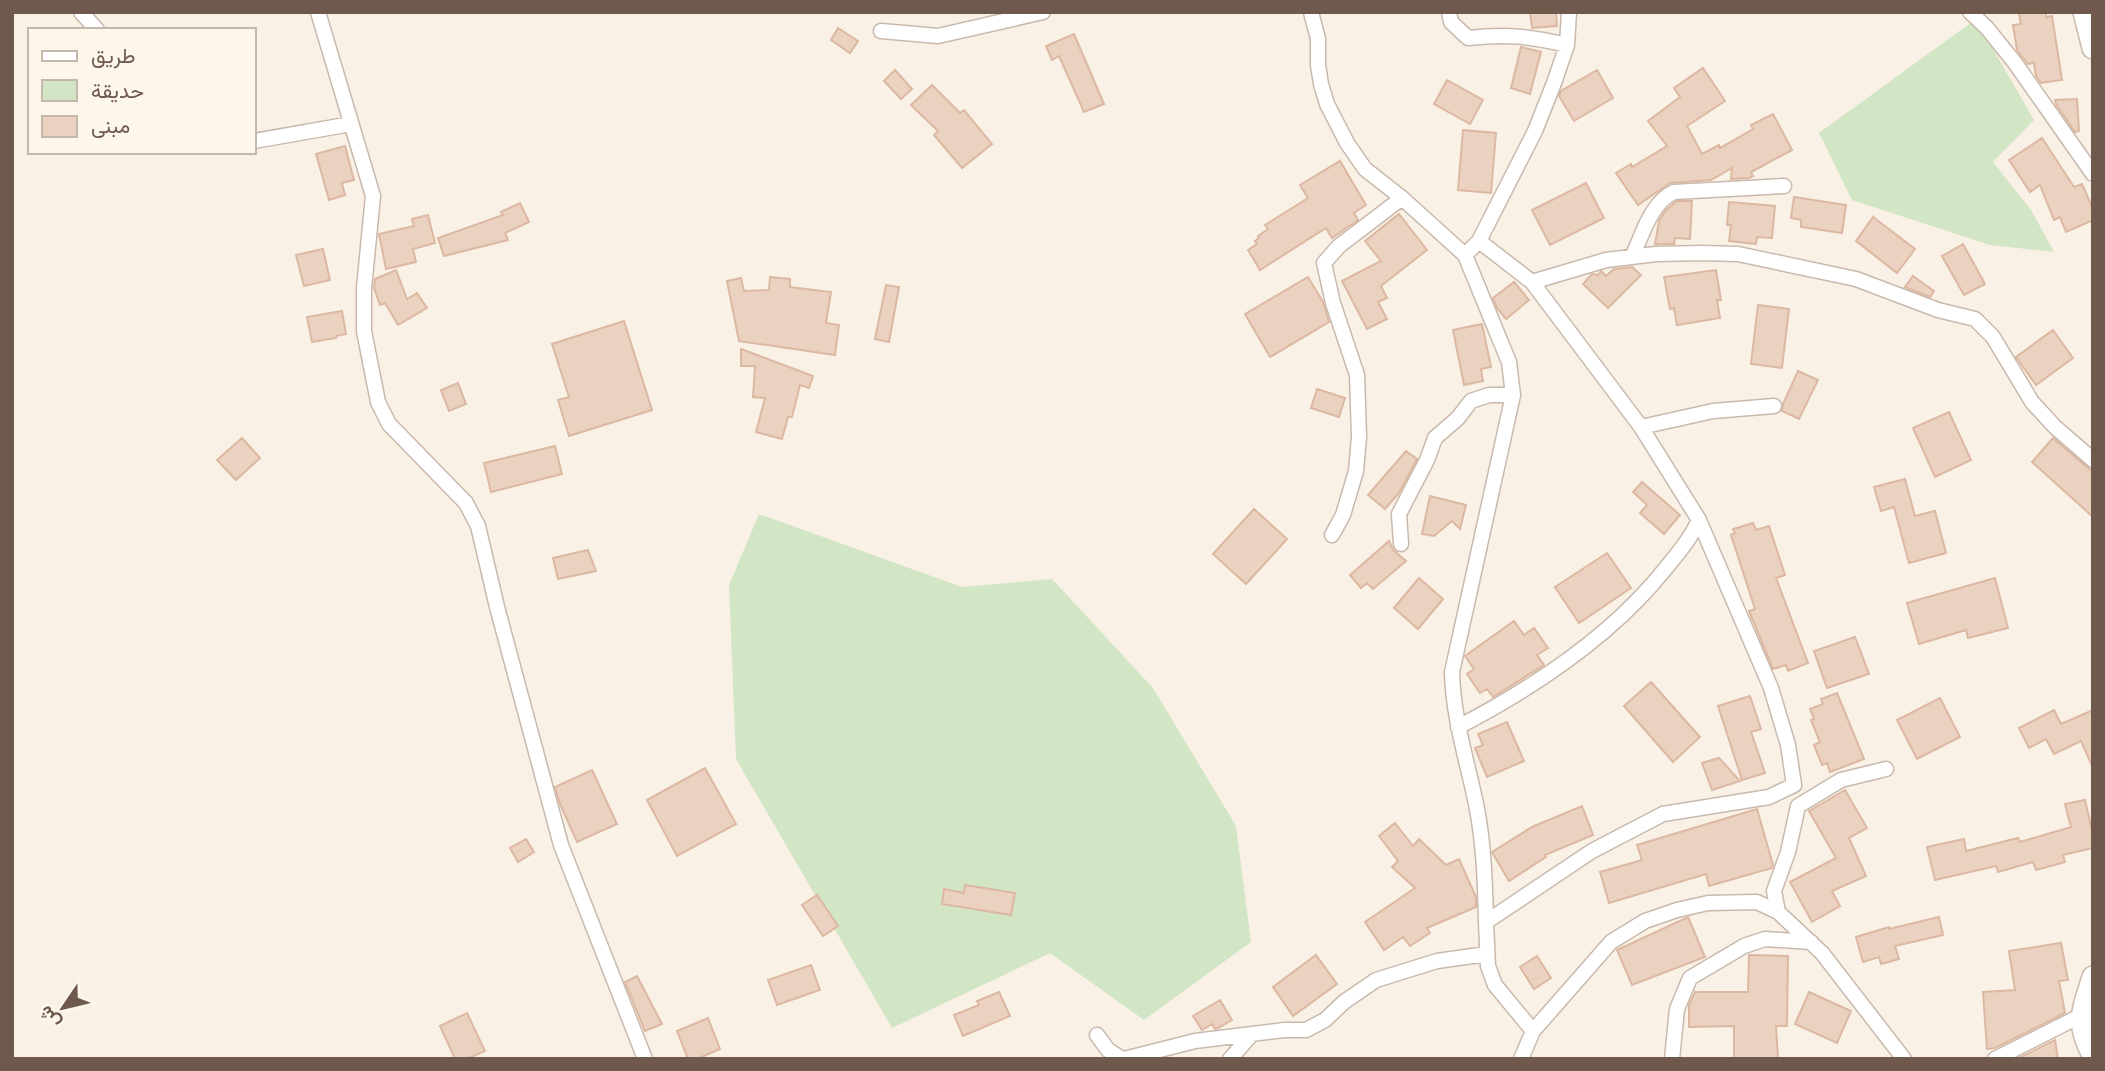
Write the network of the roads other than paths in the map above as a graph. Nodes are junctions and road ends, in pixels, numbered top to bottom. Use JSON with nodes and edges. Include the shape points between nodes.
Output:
{"nodes":[{"id":1,"x":81,"y":12,"type":"edge"},
{"id":2,"x":318,"y":12,"type":"edge"},
{"id":3,"x":1043,"y":12,"type":"edge"},
{"id":4,"x":1311,"y":12,"type":"edge"},
{"id":5,"x":1449,"y":12,"type":"edge"},
{"id":6,"x":1569,"y":12,"type":"edge"},
{"id":7,"x":1970,"y":12,"type":"edge"},
{"id":8,"x":2084,"y":12,"type":"edge"},
{"id":9,"x":95,"y":28,"type":"edge"},
{"id":10,"x":881,"y":31,"type":"dead end"},
{"id":11,"x":1567,"y":45,"type":"junction"},
{"id":12,"x":2093,"y":48,"type":"edge"},
{"id":13,"x":351,"y":124,"type":"junction"},
{"id":14,"x":256,"y":141,"type":"edge"},
{"id":15,"x":2093,"y":174,"type":"edge"},
{"id":16,"x":1784,"y":186,"type":"dead end"},
{"id":17,"x":1402,"y":198,"type":"junction"},
{"id":18,"x":1479,"y":241,"type":"junction"},
{"id":19,"x":1465,"y":255,"type":"junction"},
{"id":20,"x":1632,"y":257,"type":"junction"},
{"id":21,"x":1532,"y":282,"type":"junction"},
{"id":22,"x":1513,"y":395,"type":"junction"},
{"id":23,"x":1774,"y":406,"type":"dead end"},
{"id":24,"x":1641,"y":427,"type":"junction"},
{"id":25,"x":2093,"y":460,"type":"edge"},
{"id":26,"x":1699,"y":520,"type":"junction"},
{"id":27,"x":1332,"y":535,"type":"dead end"},
{"id":28,"x":1401,"y":544,"type":"dead end"},
{"id":29,"x":1458,"y":727,"type":"junction"},
{"id":30,"x":1886,"y":769,"type":"dead end"},
{"id":31,"x":1778,"y":912,"type":"junction"},
{"id":32,"x":1486,"y":922,"type":"junction"},
{"id":33,"x":1811,"y":942,"type":"junction"},
{"id":34,"x":1487,"y":954,"type":"junction"},
{"id":35,"x":2093,"y":976,"type":"edge"},
{"id":36,"x":2087,"y":1013,"type":"edge"},
{"id":37,"x":1533,"y":1031,"type":"junction"},
{"id":38,"x":1252,"y":1034,"type":"junction"},
{"id":39,"x":1097,"y":1035,"type":"dead end"},
{"id":40,"x":2093,"y":1055,"type":"edge"},
{"id":41,"x":645,"y":1059,"type":"edge"},
{"id":42,"x":1123,"y":1059,"type":"edge"},
{"id":43,"x":1230,"y":1059,"type":"edge"},
{"id":44,"x":1521,"y":1059,"type":"edge"},
{"id":45,"x":1672,"y":1059,"type":"edge"},
{"id":46,"x":1905,"y":1059,"type":"edge"},
{"id":47,"x":1995,"y":1059,"type":"edge"}],
"edges":[{"from":1,"to":9,"type":"street"},
{"from":2,"to":13,"type":"street"},
{"from":3,"to":10,"type":"street","via":[[938,36]]},
{"from":4,"to":17,"type":"street","via":[[1327,104],[1365,169]]},
{"from":5,"to":11,"type":"street","via":[[1451,22],[1468,38],[1529,36]]},
{"from":6,"to":11,"type":"street"},
{"from":7,"to":15,"type":"street","via":[[2015,63]]},
{"from":8,"to":12,"type":"main road"},
{"from":11,"to":18,"type":"street","via":[[1535,131]]},
{"from":13,"to":14,"type":"street"},
{"from":13,"to":41,"type":"street","via":[[373,196],[364,288],[365,331],[378,402],[389,424],[466,503],[478,527],[561,845]]},
{"from":16,"to":20,"type":"street","via":[[1665,196]]},
{"from":17,"to":19,"type":"street"},
{"from":17,"to":27,"type":"street","via":[[1324,263],[1357,375],[1359,437],[1356,471]]},
{"from":18,"to":19,"type":"street"},
{"from":18,"to":21,"type":"street"},
{"from":19,"to":22,"type":"street","via":[[1509,362]]},
{"from":20,"to":21,"type":"street"},
{"from":20,"to":25,"type":"street","via":[[1726,254],[1781,261],[1856,279],[1931,308],[1975,318],[1993,337],[2032,402]]},
{"from":21,"to":24,"type":"street"},
{"from":22,"to":28,"type":"street","via":[[1471,401],[1435,438],[1399,514]]},
{"from":22,"to":29,"type":"street","via":[[1452,673]]},
{"from":23,"to":24,"type":"street","via":[[1713,411]]},
{"from":24,"to":26,"type":"street"},
{"from":26,"to":29,"type":"street","via":[[1692,537],[1641,600],[1609,628],[1502,704]]},
{"from":26,"to":32,"type":"street","via":[[1771,688],[1794,785],[1769,797],[1663,814],[1592,851]]},
{"from":29,"to":32,"type":"street","via":[[1485,860]]},
{"from":30,"to":31,"type":"street","via":[[1841,779],[1798,806],[1774,891]]},
{"from":31,"to":33,"type":"street"},
{"from":31,"to":37,"type":"street","via":[[1757,902],[1717,903],[1645,921],[1611,943]]},
{"from":32,"to":34,"type":"street"},
{"from":33,"to":45,"type":"street","via":[[1765,939],[1690,978],[1677,1009]]},
{"from":33,"to":46,"type":"street"},
{"from":34,"to":37,"type":"street","via":[[1495,985]]},
{"from":34,"to":38,"type":"street","via":[[1437,961],[1376,980],[1315,1027]]},
{"from":35,"to":36,"type":"main road"},
{"from":36,"to":40,"type":"main road","via":[[2083,1035]]},
{"from":36,"to":47,"type":"street"},
{"from":37,"to":44,"type":"street"},
{"from":38,"to":42,"type":"street","via":[[1195,1041]]},
{"from":38,"to":43,"type":"street"},
{"from":39,"to":42,"type":"street","via":[[1108,1050]]}]}
